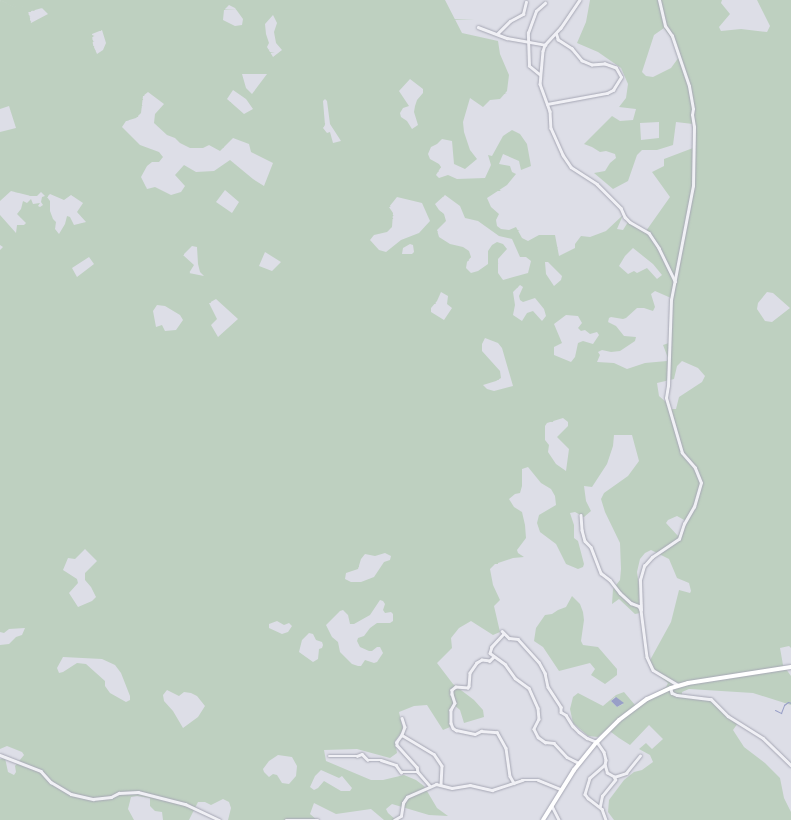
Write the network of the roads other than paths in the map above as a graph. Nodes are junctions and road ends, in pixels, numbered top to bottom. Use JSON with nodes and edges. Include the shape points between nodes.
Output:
{"nodes":[{"id":1,"x":580,"y":0,"type":"edge"},
{"id":2,"x":659,"y":0,"type":"edge"},
{"id":3,"x":526,"y":2,"type":"dead end"},
{"id":4,"x":544,"y":3,"type":"dead end"},
{"id":5,"x":478,"y":27,"type":"dead end"},
{"id":6,"x":556,"y":33,"type":"junction"},
{"id":7,"x":497,"y":34,"type":"junction"},
{"id":8,"x":528,"y":41,"type":"junction"},
{"id":9,"x":545,"y":45,"type":"junction"},
{"id":10,"x":540,"y":75,"type":"junction"},
{"id":11,"x":548,"y":104,"type":"junction"},
{"id":12,"x":675,"y":281,"type":"junction"},
{"id":13,"x":581,"y":515,"type":"dead end"},
{"id":14,"x":641,"y":610,"type":"junction"},
{"id":15,"x":502,"y":631,"type":"dead end"},
{"id":16,"x":504,"y":634,"type":"junction"},
{"id":17,"x":494,"y":657,"type":"junction"},
{"id":18,"x":791,"y":667,"type":"edge"},
{"id":19,"x":678,"y":685,"type":"junction"},
{"id":20,"x":670,"y":688,"type":"junction"},
{"id":21,"x":402,"y":718,"type":"dead end"},
{"id":22,"x":402,"y":735,"type":"junction"},
{"id":23,"x":597,"y":742,"type":"junction"},
{"id":24,"x":0,"y":755,"type":"edge"},
{"id":25,"x":329,"y":756,"type":"dead end"},
{"id":26,"x":640,"y":756,"type":"dead end"},
{"id":27,"x":579,"y":763,"type":"junction"},
{"id":28,"x":791,"y":765,"type":"edge"},
{"id":29,"x":605,"y":766,"type":"junction"},
{"id":30,"x":418,"y":772,"type":"junction"},
{"id":31,"x":614,"y":777,"type":"junction"},
{"id":32,"x":514,"y":783,"type":"junction"},
{"id":33,"x":441,"y":784,"type":"junction"},
{"id":34,"x":430,"y":786,"type":"junction"},
{"id":35,"x":560,"y":789,"type":"junction"},
{"id":36,"x":551,"y":805,"type":"junction"},
{"id":37,"x":602,"y":809,"type":"junction"},
{"id":38,"x":606,"y":819,"type":"edge"},
{"id":39,"x":219,"y":820,"type":"edge"},
{"id":40,"x":286,"y":820,"type":"edge"},
{"id":41,"x":318,"y":820,"type":"edge"},
{"id":42,"x":394,"y":820,"type":"edge"},
{"id":43,"x":543,"y":820,"type":"edge"},
{"id":44,"x":559,"y":820,"type":"edge"},
{"id":45,"x":611,"y":820,"type":"edge"}],
"edges":[{"from":1,"to":6,"type":"street"},
{"from":2,"to":12,"type":"street","via":[[665,26],[672,36],[689,86],[693,109],[693,186]]},
{"from":3,"to":7,"type":"street","via":[[523,14],[510,21]]},
{"from":4,"to":8,"type":"street","via":[[536,12],[528,33]]},
{"from":5,"to":7,"type":"street"},
{"from":6,"to":9,"type":"street"},
{"from":6,"to":11,"type":"street","via":[[558,40],[572,49],[582,61],[616,68],[621,77],[613,90],[607,93]]},
{"from":7,"to":8,"type":"street"},
{"from":8,"to":9,"type":"street"},
{"from":8,"to":10,"type":"street","via":[[529,66]]},
{"from":9,"to":10,"type":"street"},
{"from":10,"to":11,"type":"street","via":[[540,84]]},
{"from":11,"to":12,"type":"street","via":[[552,128],[571,167],[602,189],[621,208],[630,222],[649,233]]},
{"from":12,"to":14,"type":"street","via":[[671,300],[666,398],[677,442],[685,458],[695,468],[701,488],[695,496],[694,506],[679,539],[652,557],[644,566],[640,580]]},
{"from":13,"to":14,"type":"street","via":[[585,541],[591,547],[601,573]]},
{"from":14,"to":19,"type":"street","via":[[644,642],[651,666],[656,673]]},
{"from":15,"to":16,"type":"street"},
{"from":16,"to":17,"type":"street","via":[[490,650]]},
{"from":16,"to":23,"type":"street","via":[[509,638],[518,639],[539,662],[548,687],[561,707],[561,712],[566,714],[576,729]]},
{"from":17,"to":27,"type":"street","via":[[506,664],[515,678],[529,688],[538,708],[539,719],[534,729],[538,737],[545,742],[554,743],[567,756]]},
{"from":17,"to":32,"type":"street","via":[[490,661],[482,660],[477,663],[470,674],[468,688],[456,687],[452,690],[455,703],[451,723],[456,730],[475,734],[481,731],[496,732],[506,748],[510,776]]},
{"from":18,"to":19,"type":"main road"},
{"from":19,"to":20,"type":"main road"},
{"from":20,"to":23,"type":"main road","via":[[637,706]]},
{"from":20,"to":28,"type":"street","via":[[677,696],[711,699],[728,716],[763,738]]},
{"from":21,"to":22,"type":"street","via":[[405,724]]},
{"from":22,"to":30,"type":"street","via":[[397,745],[417,766]]},
{"from":22,"to":33,"type":"street","via":[[434,754],[442,766]]},
{"from":23,"to":27,"type":"main road"},
{"from":23,"to":29,"type":"street","via":[[606,756]]},
{"from":24,"to":39,"type":"street","via":[[41,771],[51,782],[71,794],[93,799],[138,792],[185,804]]},
{"from":25,"to":30,"type":"street","via":[[362,754],[368,760],[381,760],[396,765],[401,772]]},
{"from":26,"to":31,"type":"street","via":[[626,773]]},
{"from":27,"to":35,"type":"main road"},
{"from":29,"to":31,"type":"street","via":[[606,773]]},
{"from":29,"to":37,"type":"street","via":[[590,778],[585,794]]},
{"from":30,"to":34,"type":"street"},
{"from":31,"to":37,"type":"street","via":[[614,782],[600,801]]},
{"from":32,"to":33,"type":"street","via":[[492,790],[470,785],[452,788]]},
{"from":32,"to":35,"type":"street","via":[[538,780]]},
{"from":33,"to":34,"type":"street"},
{"from":34,"to":42,"type":"street","via":[[407,797],[400,816]]},
{"from":35,"to":36,"type":"main road"},
{"from":36,"to":43,"type":"main road"},
{"from":36,"to":44,"type":"street"},
{"from":37,"to":38,"type":"street"},
{"from":38,"to":45,"type":"street"},
{"from":40,"to":41,"type":"street"}]}
